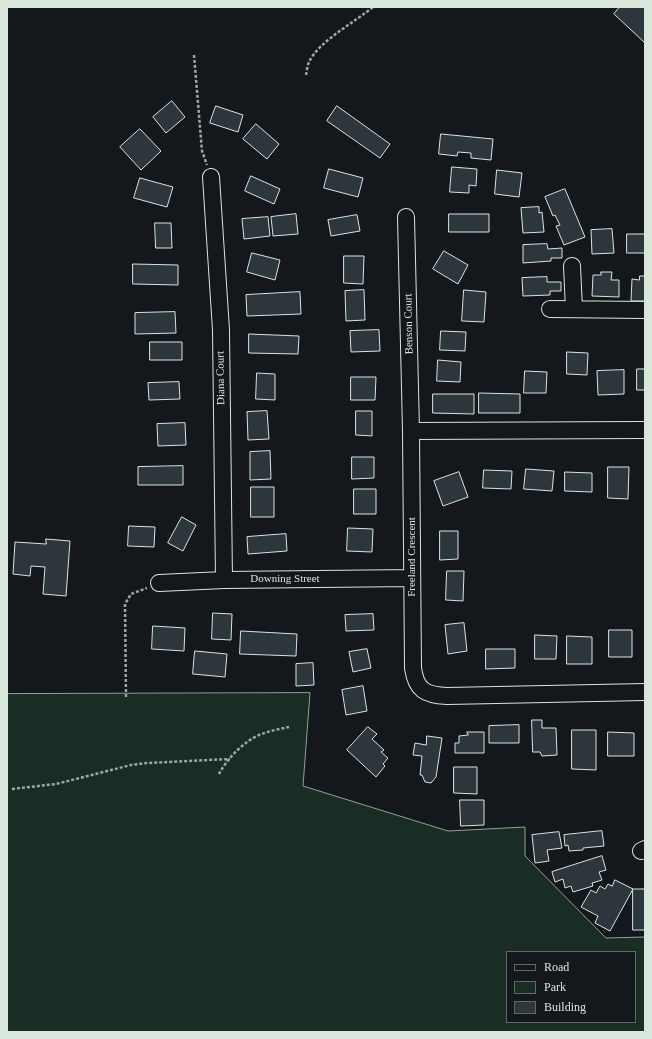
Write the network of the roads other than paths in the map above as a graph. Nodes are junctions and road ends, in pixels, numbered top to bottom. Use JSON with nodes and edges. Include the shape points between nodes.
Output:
{"nodes":[{"id":1,"x":211,"y":177,"type":"road end"},
{"id":2,"x":406,"y":217,"type":"dead end"},
{"id":3,"x":572,"y":266,"type":"dead end"},
{"id":4,"x":550,"y":309,"type":"dead end"},
{"id":5,"x":574,"y":310,"type":"junction"},
{"id":6,"x":645,"y":310,"type":"edge"},
{"id":7,"x":645,"y":430,"type":"edge"},
{"id":8,"x":411,"y":431,"type":"junction"},
{"id":9,"x":412,"y":578,"type":"junction"},
{"id":10,"x":224,"y":580,"type":"junction"},
{"id":11,"x":159,"y":583,"type":"road end"},
{"id":12,"x":645,"y":692,"type":"edge"}],
"edges":[{"from":1,"to":10,"type":"street","name":"Diana Court","via":[[221,330]]},
{"from":2,"to":8,"type":"street","name":"Benson Court"},
{"from":3,"to":5,"type":"street"},
{"from":4,"to":5,"type":"street"},
{"from":5,"to":6,"type":"street"},
{"from":7,"to":8,"type":"street"},
{"from":8,"to":9,"type":"street","name":"Freeland Crescent"},
{"from":9,"to":10,"type":"street","name":"Downing Street"},
{"from":9,"to":12,"type":"street","name":"Freeland Crescent","via":[[413,668],[415,679],[422,690],[432,695]]},
{"from":10,"to":11,"type":"street","name":"Downing Street"}]}
